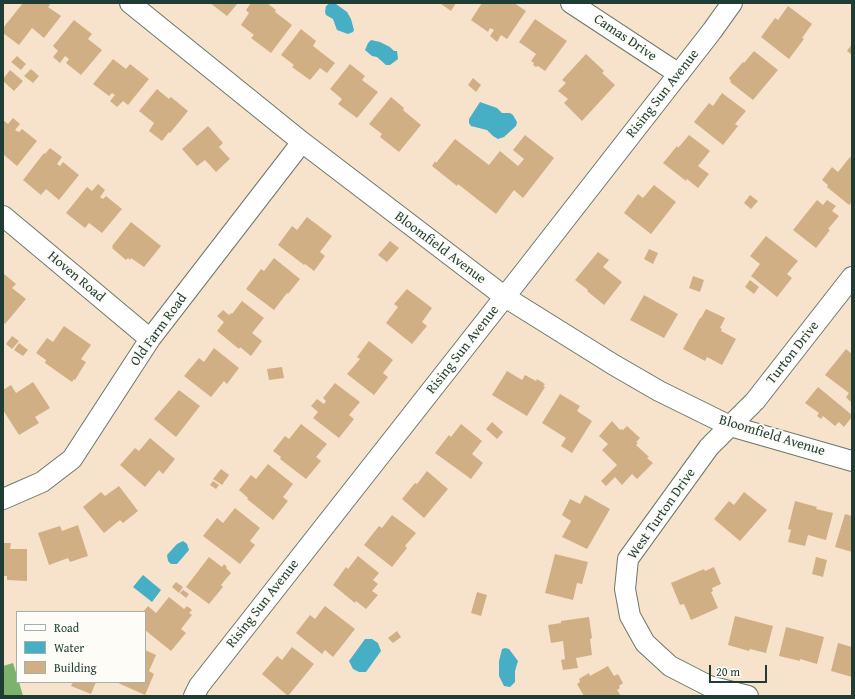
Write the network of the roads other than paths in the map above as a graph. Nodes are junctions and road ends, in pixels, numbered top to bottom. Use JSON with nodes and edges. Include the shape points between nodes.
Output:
{"nodes":[{"id":1,"x":130,"y":3,"type":"edge"},
{"id":2,"x":572,"y":3,"type":"edge"},
{"id":3,"x":732,"y":3,"type":"edge"},
{"id":4,"x":678,"y":74,"type":"junction"},
{"id":5,"x":302,"y":142,"type":"junction"},
{"id":6,"x":3,"y":216,"type":"edge"},
{"id":7,"x":852,"y":277,"type":"edge"},
{"id":8,"x":504,"y":297,"type":"junction"},
{"id":9,"x":150,"y":339,"type":"junction"},
{"id":10,"x":730,"y":426,"type":"junction"},
{"id":11,"x":852,"y":461,"type":"edge"},
{"id":12,"x":3,"y":499,"type":"edge"},
{"id":13,"x":194,"y":696,"type":"edge"},
{"id":14,"x":748,"y":696,"type":"edge"}],
"edges":[{"from":1,"to":5,"type":"street","name":"Bloomfield Avenue"},
{"from":2,"to":4,"type":"street","name":"Camas Drive"},
{"from":3,"to":4,"type":"street","name":"Rising Sun Avenue"},
{"from":4,"to":8,"type":"street","name":"Rising Sun Avenue"},
{"from":5,"to":8,"type":"street","name":"Bloomfield Avenue"},
{"from":5,"to":9,"type":"street","name":"Old Farm Road"},
{"from":6,"to":9,"type":"street","name":"Hoven Road"},
{"from":7,"to":10,"type":"street","name":"Turton Drive","via":[[755,401]]},
{"from":8,"to":10,"type":"street","name":"Bloomfield Avenue","via":[[659,391]]},
{"from":8,"to":13,"type":"street","name":"Rising Sun Avenue","via":[[199,686]]},
{"from":9,"to":12,"type":"street","name":"Old Farm Road","via":[[72,459],[42,482]]},
{"from":10,"to":11,"type":"street","name":"Bloomfield Avenue"},
{"from":10,"to":14,"type":"street","name":"West Turton Drive","via":[[710,447],[628,559],[625,589],[630,616],[645,643],[670,666],[709,686]]}]}
